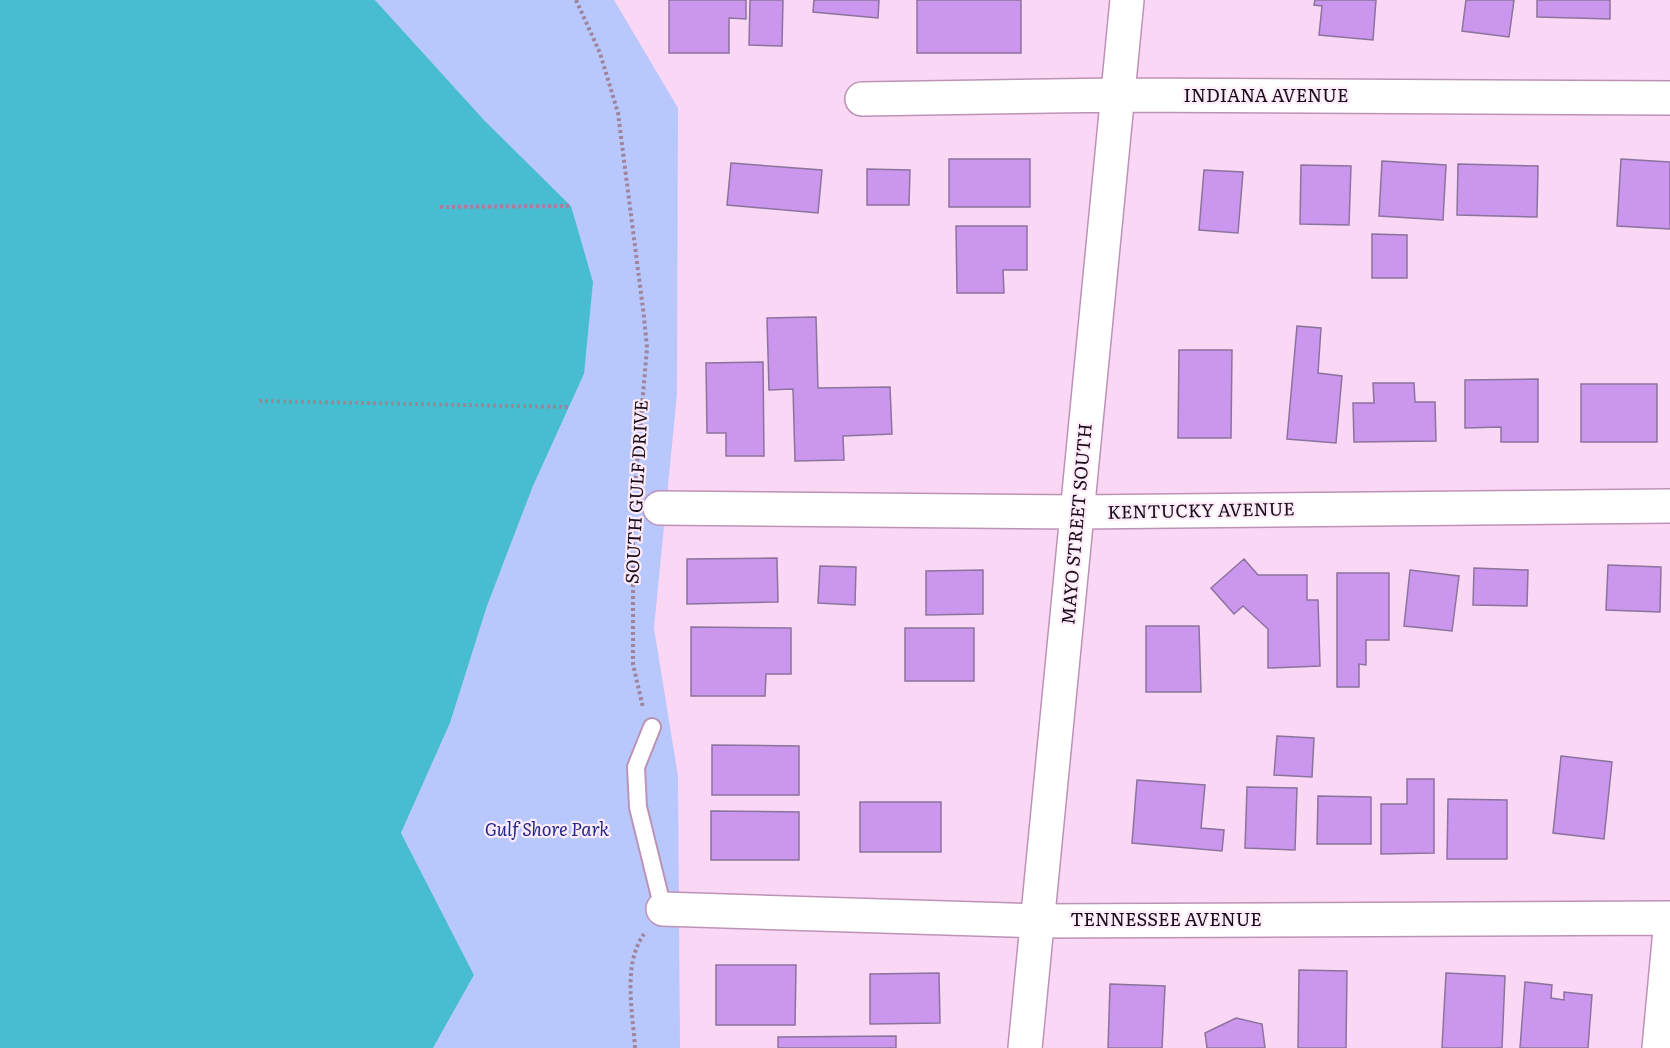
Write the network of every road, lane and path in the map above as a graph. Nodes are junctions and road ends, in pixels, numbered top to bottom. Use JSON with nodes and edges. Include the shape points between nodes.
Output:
{"nodes":[{"id":1,"x":576,"y":0,"type":"edge"},
{"id":2,"x":1128,"y":0,"type":"edge"},
{"id":3,"x":1118,"y":95,"type":"junction"},
{"id":4,"x":1670,"y":98,"type":"edge"},
{"id":5,"x":862,"y":99,"type":"dead end"},
{"id":6,"x":571,"y":206,"type":"dead end"},
{"id":7,"x":440,"y":207,"type":"dead end"},
{"id":8,"x":259,"y":401,"type":"dead end"},
{"id":9,"x":569,"y":407,"type":"dead end"},
{"id":10,"x":643,"y":506,"type":"junction"},
{"id":11,"x":1670,"y":506,"type":"edge"},
{"id":12,"x":1078,"y":512,"type":"junction"},
{"id":13,"x":652,"y":727,"type":"joint"},
{"id":14,"x":663,"y":909,"type":"junction"},
{"id":15,"x":1670,"y":918,"type":"edge"},
{"id":16,"x":1039,"y":921,"type":"junction"},
{"id":17,"x":1670,"y":930,"type":"edge"},
{"id":18,"x":635,"y":1048,"type":"edge"},
{"id":19,"x":1025,"y":1048,"type":"edge"},
{"id":20,"x":1659,"y":1048,"type":"edge"}],
"edges":[{"from":1,"to":10,"type":"path","name":"SOUTH GULF DRIVE","via":[[600,53],[618,113],[646,348]]},
{"from":2,"to":3,"type":"street","name":"MAYO STREET SOUTH"},
{"from":3,"to":4,"type":"street","name":"INDIANA AVENUE"},
{"from":3,"to":5,"type":"street","name":"INDIANA AVENUE"},
{"from":3,"to":12,"type":"street","name":"MAYO STREET SOUTH"},
{"from":6,"to":7,"type":"path"},
{"from":8,"to":9,"type":"path"},
{"from":10,"to":12,"type":"street","name":"KENTUCKY AVENUE"},
{"from":10,"to":13,"type":"path","name":"SOUTH GULF DRIVE","via":[[633,664]]},
{"from":11,"to":12,"type":"street","name":"KENTUCKY AVENUE"},
{"from":12,"to":16,"type":"street","name":"MAYO STREET SOUTH"},
{"from":13,"to":14,"type":"lane","via":[[636,767],[638,807]]},
{"from":14,"to":16,"type":"street","name":"TENNESSEE AVENUE"},
{"from":14,"to":18,"type":"path","via":[[642,938],[633,959]]},
{"from":15,"to":16,"type":"street","name":"TENNESSEE AVENUE"},
{"from":16,"to":19,"type":"street","name":"MAYO STREET SOUTH"},
{"from":17,"to":20,"type":"street"}]}
